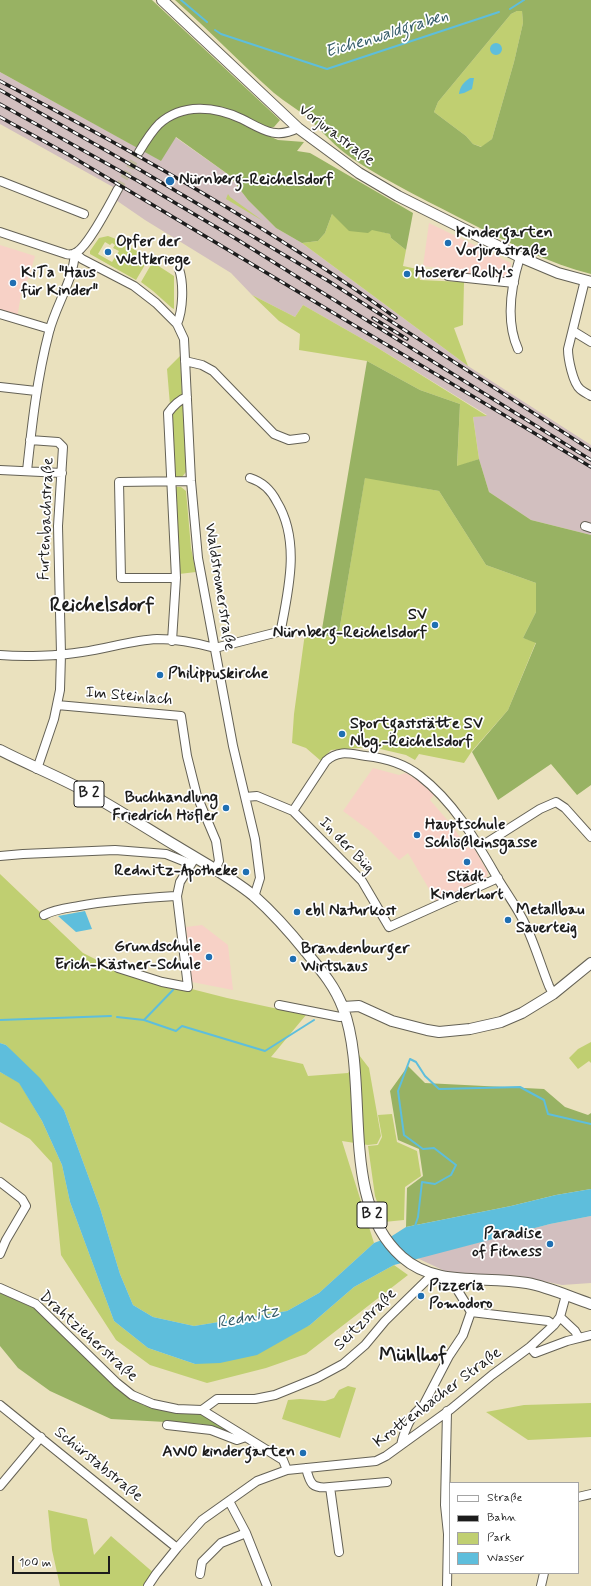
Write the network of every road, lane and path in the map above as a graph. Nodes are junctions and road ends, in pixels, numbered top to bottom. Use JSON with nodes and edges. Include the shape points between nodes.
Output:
{"nodes":[{"id":1,"x":162,"y":0,"type":"edge"},
{"id":2,"x":298,"y":128,"type":"junction"},
{"id":3,"x":139,"y":152,"type":"tunnel mouth"},
{"id":4,"x":0,"y":181,"type":"edge"},
{"id":5,"x":118,"y":189,"type":"tunnel mouth"},
{"id":6,"x":84,"y":214,"type":"dead end"},
{"id":7,"x":0,"y":232,"type":"edge"},
{"id":8,"x":75,"y":253,"type":"junction"},
{"id":9,"x":520,"y":257,"type":"junction"},
{"id":10,"x":178,"y":269,"type":"dead end"},
{"id":11,"x":448,"y":276,"type":"dead end"},
{"id":12,"x":588,"y":281,"type":"edge"},
{"id":13,"x":514,"y":283,"type":"junction"},
{"id":14,"x":0,"y":314,"type":"edge"},
{"id":15,"x":178,"y":324,"type":"junction"},
{"id":16,"x":50,"y":330,"type":"junction"},
{"id":17,"x":573,"y":331,"type":"junction"},
{"id":18,"x":591,"y":342,"type":"edge"},
{"id":19,"x":518,"y":348,"type":"dead end"},
{"id":20,"x":185,"y":361,"type":"junction"},
{"id":21,"x":0,"y":387,"type":"edge"},
{"id":22,"x":36,"y":391,"type":"junction"},
{"id":23,"x":591,"y":396,"type":"edge"},
{"id":24,"x":187,"y":398,"type":"junction"},
{"id":25,"x":305,"y":438,"type":"dead end"},
{"id":26,"x":30,"y":440,"type":"junction"},
{"id":27,"x":0,"y":470,"type":"edge"},
{"id":28,"x":28,"y":471,"type":"junction"},
{"id":29,"x":62,"y":473,"type":"junction"},
{"id":30,"x":250,"y":478,"type":"dead end"},
{"id":31,"x":171,"y":482,"type":"junction"},
{"id":32,"x":190,"y":482,"type":"junction"},
{"id":33,"x":176,"y":578,"type":"junction"},
{"id":34,"x":172,"y":641,"type":"junction"},
{"id":35,"x":215,"y":648,"type":"junction"},
{"id":36,"x":61,"y":654,"type":"junction"},
{"id":37,"x":0,"y":655,"type":"edge"},
{"id":38,"x":58,"y":705,"type":"junction"},
{"id":39,"x":0,"y":750,"type":"edge"},
{"id":40,"x":38,"y":769,"type":"junction"},
{"id":41,"x":245,"y":797,"type":"junction"},
{"id":42,"x":293,"y":811,"type":"junction"},
{"id":43,"x":591,"y":837,"type":"edge"},
{"id":44,"x":480,"y":847,"type":"junction"},
{"id":45,"x":0,"y":856,"type":"edge"},
{"id":46,"x":193,"y":861,"type":"junction"},
{"id":47,"x":215,"y":870,"type":"junction"},
{"id":48,"x":498,"y":878,"type":"junction"},
{"id":49,"x":177,"y":896,"type":"junction"},
{"id":50,"x":254,"y":897,"type":"junction"},
{"id":51,"x":44,"y":915,"type":"dead end"},
{"id":52,"x":591,"y":963,"type":"edge"},
{"id":53,"x":118,"y":968,"type":"dead end"},
{"id":54,"x":553,"y":994,"type":"junction"},
{"id":55,"x":279,"y":1004,"type":"dead end"},
{"id":56,"x":344,"y":1011,"type":"junction"},
{"id":57,"x":0,"y":1182,"type":"edge"},
{"id":58,"x":0,"y":1254,"type":"edge"},
{"id":59,"x":428,"y":1273,"type":"junction"},
{"id":60,"x":450,"y":1278,"type":"junction"},
{"id":61,"x":0,"y":1288,"type":"edge"},
{"id":62,"x":566,"y":1295,"type":"junction"},
{"id":63,"x":591,"y":1304,"type":"edge"},
{"id":64,"x":471,"y":1312,"type":"junction"},
{"id":65,"x":560,"y":1317,"type":"junction"},
{"id":66,"x":554,"y":1325,"type":"junction"},
{"id":67,"x":591,"y":1335,"type":"edge"},
{"id":68,"x":579,"y":1338,"type":"junction"},
{"id":69,"x":530,"y":1346,"type":"junction"},
{"id":70,"x":0,"y":1405,"type":"edge"},
{"id":71,"x":202,"y":1410,"type":"junction"},
{"id":72,"x":447,"y":1411,"type":"junction"},
{"id":73,"x":168,"y":1425,"type":"dead end"},
{"id":74,"x":41,"y":1437,"type":"junction"},
{"id":75,"x":246,"y":1437,"type":"junction"},
{"id":76,"x":400,"y":1445,"type":"junction"},
{"id":77,"x":306,"y":1468,"type":"junction"},
{"id":78,"x":287,"y":1470,"type":"junction"},
{"id":79,"x":387,"y":1482,"type":"dead end"},
{"id":80,"x":0,"y":1486,"type":"edge"},
{"id":81,"x":330,"y":1487,"type":"junction"},
{"id":82,"x":591,"y":1494,"type":"edge"},
{"id":83,"x":579,"y":1496,"type":"edge"},
{"id":84,"x":229,"y":1501,"type":"junction"},
{"id":85,"x":246,"y":1533,"type":"junction"},
{"id":86,"x":177,"y":1548,"type":"junction"},
{"id":87,"x":338,"y":1552,"type":"dead end"},
{"id":88,"x":200,"y":1574,"type":"dead end"},
{"id":89,"x":544,"y":1574,"type":"edge"},
{"id":90,"x":148,"y":1586,"type":"edge"},
{"id":91,"x":267,"y":1586,"type":"edge"},
{"id":92,"x":447,"y":1586,"type":"edge"},
{"id":93,"x":541,"y":1586,"type":"edge"}],
"edges":[{"from":1,"to":2,"type":"main road","name":"Vorjurastraße"},
{"from":2,"to":3,"type":"street","via":[[288,133],[276,134],[218,110],[190,109],[159,124]]},
{"from":2,"to":9,"type":"main road","name":"Vorjurastraße","via":[[373,182]]},
{"from":4,"to":6,"type":"street"},
{"from":5,"to":8,"type":"street","via":[[94,230]]},
{"from":7,"to":8,"type":"street","via":[[66,254]]},
{"from":8,"to":15,"type":"street","name":"Waldstromerstraße","via":[[134,286],[156,302]]},
{"from":8,"to":16,"type":"street","via":[[72,272]]},
{"from":9,"to":12,"type":"main road","name":"Vorjurastraße","via":[[552,271]]},
{"from":9,"to":13,"type":"street"},
{"from":10,"to":15,"type":"street","name":"Waldstromerstraße","via":[[181,275],[182,314]]},
{"from":11,"to":13,"type":"street"},
{"from":12,"to":17,"type":"street"},
{"from":13,"to":19,"type":"street","via":[[510,322]]},
{"from":14,"to":16,"type":"street"},
{"from":15,"to":20,"type":"street","name":"Waldstromerstraße","via":[[184,340]]},
{"from":16,"to":22,"type":"street"},
{"from":17,"to":18,"type":"street"},
{"from":17,"to":23,"type":"street","via":[[568,356],[575,382],[579,389]]},
{"from":20,"to":24,"type":"street","name":"Waldstromerstraße"},
{"from":20,"to":25,"type":"street","via":[[213,371],[274,434],[289,440]]},
{"from":21,"to":22,"type":"street"},
{"from":22,"to":26,"type":"street"},
{"from":24,"to":31,"type":"street","via":[[174,405],[168,413]]},
{"from":24,"to":32,"type":"street","name":"Waldstromerstraße"},
{"from":26,"to":28,"type":"street"},
{"from":26,"to":29,"type":"street","name":"Furtenbachstraße","via":[[58,442],[63,447]]},
{"from":27,"to":28,"type":"street"},
{"from":28,"to":29,"type":"street"},
{"from":29,"to":36,"type":"street","name":"Furtenbachstraße","via":[[58,532]]},
{"from":30,"to":35,"type":"street","via":[[264,484],[274,496],[288,530],[288,592],[281,629],[273,635]]},
{"from":31,"to":32,"type":"street"},
{"from":31,"to":33,"type":"street"},
{"from":31,"to":33,"type":"street","via":[[120,482],[121,578]]},
{"from":32,"to":35,"type":"street","name":"Waldstromerstraße","via":[[198,558]]},
{"from":33,"to":34,"type":"street"},
{"from":34,"to":35,"type":"street"},
{"from":34,"to":36,"type":"street","via":[[158,639]]},
{"from":35,"to":41,"type":"street","name":"Waldstromerstraße"},
{"from":36,"to":37,"type":"street"},
{"from":36,"to":38,"type":"street","name":"Furtenbachstraße"},
{"from":38,"to":40,"type":"street","name":"Furtenbachstraße"},
{"from":38,"to":47,"type":"street","name":"Im Steinlach","via":[[181,716],[196,796],[216,841],[218,861]]},
{"from":39,"to":40,"type":"main road","number":"B 2"},
{"from":40,"to":46,"type":"main road","number":"B 2","via":[[80,788]]},
{"from":41,"to":42,"type":"street","name":"In der Büg","via":[[257,796]]},
{"from":41,"to":50,"type":"street","name":"Waldstromerstraße","via":[[255,839],[260,878]]},
{"from":42,"to":44,"type":"street","via":[[326,761],[333,755],[343,753],[371,756],[389,760],[419,775],[460,817]]},
{"from":42,"to":48,"type":"street","name":"In der Büg","via":[[362,881],[389,927]]},
{"from":43,"to":44,"type":"street","via":[[565,808],[556,802]]},
{"from":44,"to":48,"type":"street"},
{"from":45,"to":46,"type":"street","via":[[115,850],[166,854]]},
{"from":46,"to":47,"type":"main road","number":"B 2"},
{"from":46,"to":49,"type":"street","via":[[180,882]]},
{"from":47,"to":50,"type":"main road","number":"B 2"},
{"from":48,"to":54,"type":"street","via":[[526,925]]},
{"from":49,"to":51,"type":"street","via":[[88,904]]},
{"from":49,"to":53,"type":"street","via":[[188,987]]},
{"from":50,"to":56,"type":"main road","number":"B 2","via":[[279,920],[324,973]]},
{"from":52,"to":54,"type":"main road"},
{"from":54,"to":56,"type":"main road","via":[[513,1017],[484,1027],[452,1031],[427,1030],[392,1021],[359,1006]]},
{"from":55,"to":56,"type":"street","via":[[340,1017]]},
{"from":56,"to":59,"type":"main road","number":"B 2","via":[[353,1046],[359,1140],[370,1211],[376,1225],[394,1249],[406,1261]]},
{"from":57,"to":58,"type":"street","via":[[22,1199],[26,1206]]},
{"from":59,"to":60,"type":"main road","number":"B 2"},
{"from":59,"to":71,"type":"street","name":"Seitzstraße","via":[[365,1345],[343,1364],[275,1395],[217,1399]]},
{"from":60,"to":62,"type":"main road","number":"B 2","via":[[525,1282]]},
{"from":60,"to":64,"type":"street"},
{"from":61,"to":71,"type":"street","name":"Drahtzieherstraße","via":[[36,1304],[132,1395],[153,1404],[177,1409]]},
{"from":62,"to":63,"type":"main road","number":"B 2"},
{"from":62,"to":65,"type":"street","name":"Krottenbacher Straße"},
{"from":64,"to":66,"type":"street","via":[[548,1321]]},
{"from":64,"to":76,"type":"street","via":[[463,1335],[423,1406],[416,1411]]},
{"from":65,"to":66,"type":"street","name":"Krottenbacher Straße"},
{"from":65,"to":68,"type":"street"},
{"from":66,"to":69,"type":"street","name":"Krottenbacher Straße"},
{"from":67,"to":68,"type":"street"},
{"from":68,"to":69,"type":"street","via":[[535,1353]]},
{"from":69,"to":72,"type":"street","name":"Krottenbacher Straße"},
{"from":70,"to":74,"type":"street","name":"Schürstabstraße"},
{"from":71,"to":75,"type":"street","name":"Drahtzieherstraße"},
{"from":72,"to":76,"type":"street","name":"Krottenbacher Straße"},
{"from":72,"to":92,"type":"street"},
{"from":73,"to":75,"type":"street","via":[[211,1430],[236,1440]]},
{"from":74,"to":80,"type":"street"},
{"from":74,"to":86,"type":"street","name":"Schürstabstraße"},
{"from":75,"to":78,"type":"street","name":"Drahtzieherstraße","via":[[283,1460]]},
{"from":76,"to":77,"type":"street","name":"Krottenbacher Straße","via":[[376,1461]]},
{"from":77,"to":78,"type":"street","name":"Krottenbacher Straße"},
{"from":77,"to":81,"type":"street","via":[[309,1480],[314,1485],[319,1488]]},
{"from":78,"to":84,"type":"street","name":"Krottenbacher Straße","via":[[257,1481]]},
{"from":79,"to":81,"type":"street"},
{"from":81,"to":87,"type":"street"},
{"from":82,"to":83,"type":"street"},
{"from":84,"to":85,"type":"street"},
{"from":84,"to":86,"type":"street","name":"Krottenbacher Straße","via":[[202,1520]]},
{"from":85,"to":88,"type":"street","via":[[221,1543],[202,1562]]},
{"from":85,"to":91,"type":"street"},
{"from":86,"to":90,"type":"street","name":"Krottenbacher Straße"},
{"from":89,"to":93,"type":"street"}]}
